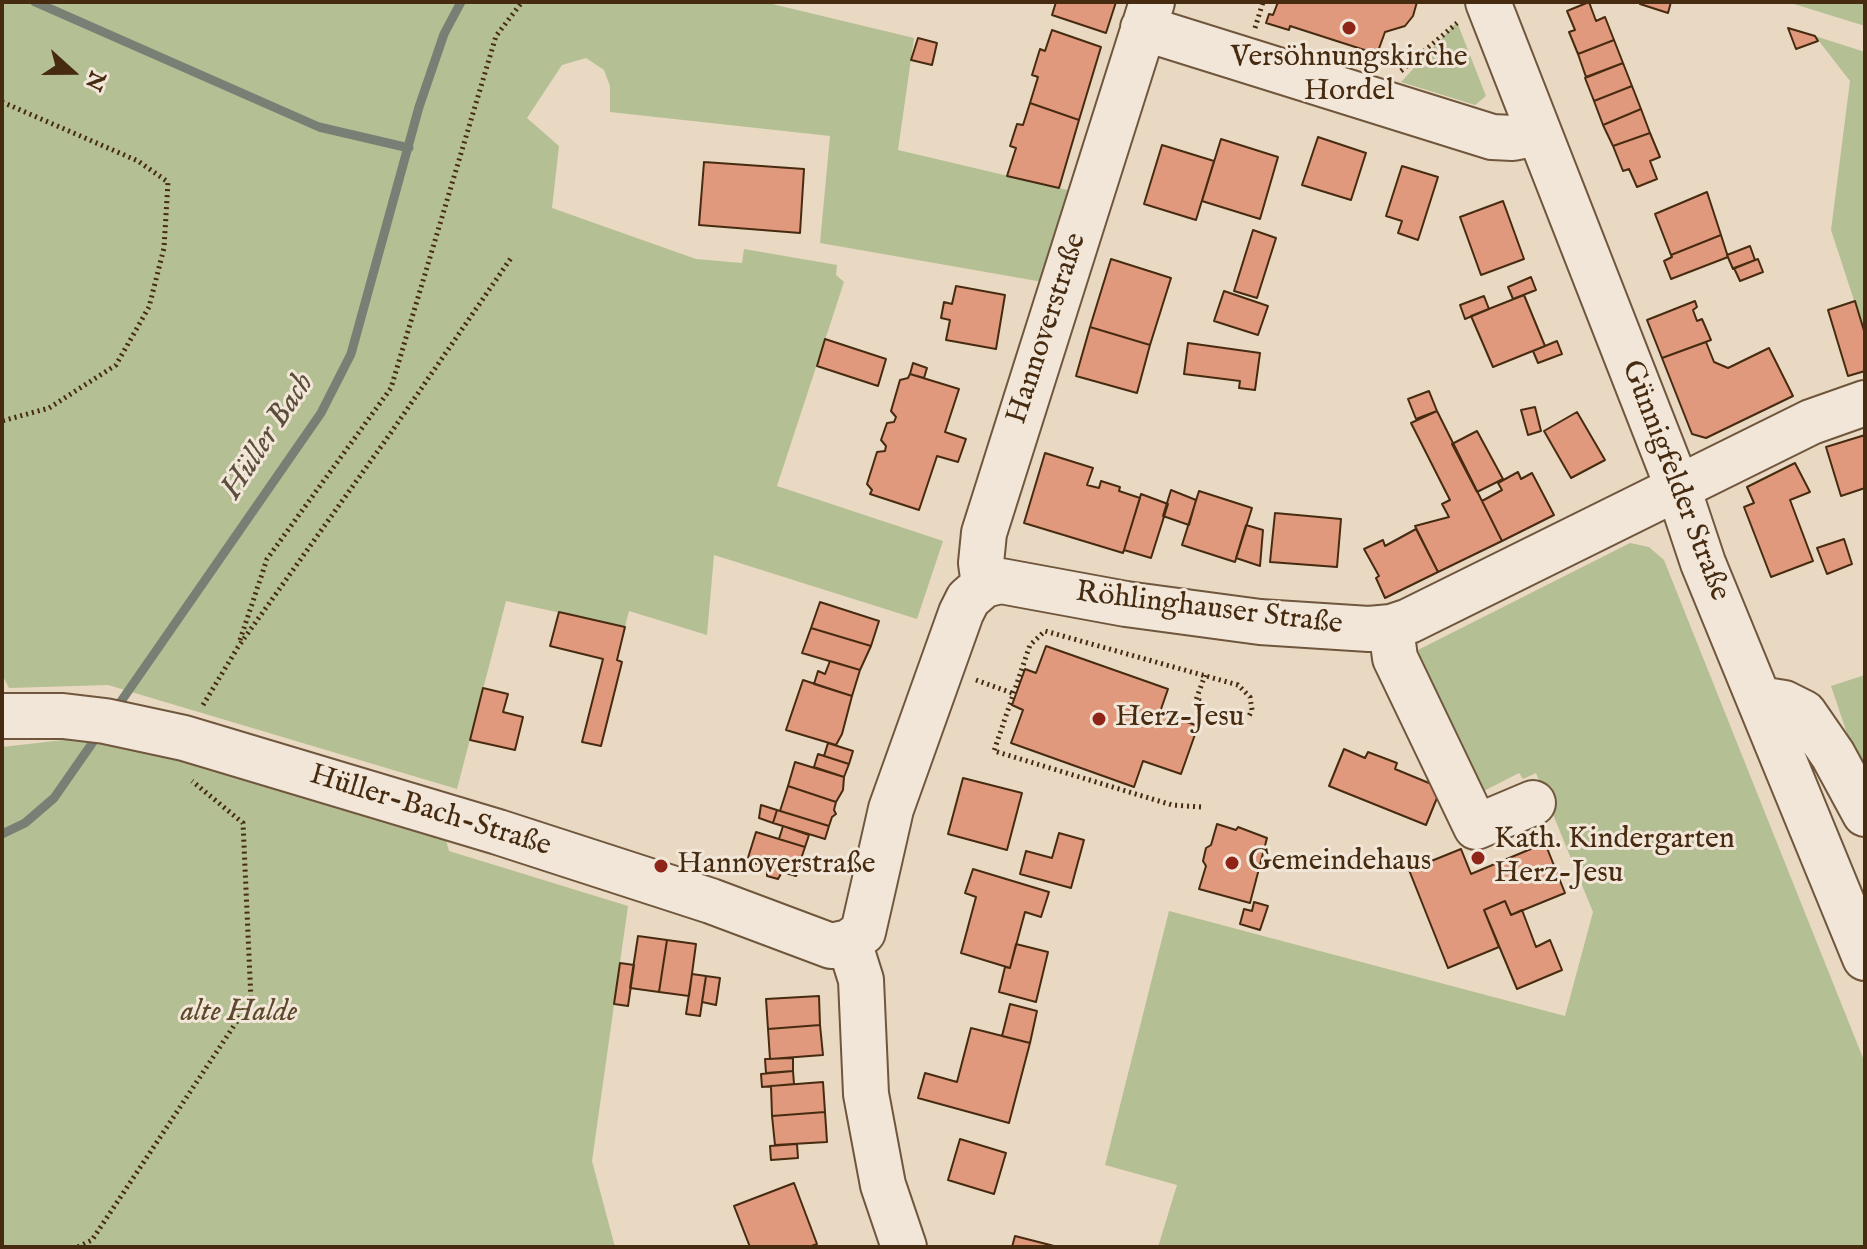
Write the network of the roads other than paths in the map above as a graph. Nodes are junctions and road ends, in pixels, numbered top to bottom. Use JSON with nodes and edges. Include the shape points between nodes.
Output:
{"nodes":[{"id":1,"x":1474,"y":12,"type":"edge"},
{"id":2,"x":1147,"y":15,"type":"edge"},
{"id":3,"x":1539,"y":133,"type":"junction"},
{"id":4,"x":1865,"y":403,"type":"edge"},
{"id":5,"x":1678,"y":488,"type":"junction"},
{"id":6,"x":984,"y":585,"type":"junction"},
{"id":7,"x":1391,"y":627,"type":"junction"},
{"id":8,"x":1759,"y":699,"type":"junction"},
{"id":9,"x":2,"y":716,"type":"edge"},
{"id":10,"x":1533,"y":803,"type":"dead end"},
{"id":11,"x":1865,"y":814,"type":"edge"},
{"id":12,"x":849,"y":942,"type":"junction"},
{"id":13,"x":1865,"y":958,"type":"edge"},
{"id":14,"x":904,"y":1247,"type":"edge"}],
"edges":[{"from":1,"to":3,"type":"street","name":"Günnigfelder Straße"},
{"from":2,"to":3,"type":"street","via":[[1369,99],[1492,137]]},
{"from":2,"to":6,"type":"street","name":"Hannoverstraße","via":[[984,533]]},
{"from":3,"to":5,"type":"street","name":"Günnigfelder Straße"},
{"from":4,"to":5,"type":"street","name":"Röhlinghauser Straße","via":[[1811,422]]},
{"from":5,"to":7,"type":"street","name":"Röhlinghauser Straße"},
{"from":5,"to":8,"type":"street","name":"Günnigfelder Straße"},
{"from":6,"to":7,"type":"street","name":"Röhlinghauser Straße","via":[[1001,581],[1260,622]]},
{"from":6,"to":12,"type":"street","via":[[961,613],[891,809],[863,932]]},
{"from":7,"to":10,"type":"street","via":[[1395,658],[1476,827]]},
{"from":8,"to":11,"type":"street","via":[[1804,713]]},
{"from":8,"to":13,"type":"street","name":"Günnigfelder Straße"},
{"from":9,"to":12,"type":"street","name":"Hüller-Bach-Straße","via":[[63,716],[166,734],[498,832],[831,946]]},
{"from":12,"to":14,"type":"street","via":[[861,980],[866,1094],[883,1185]]}]}
